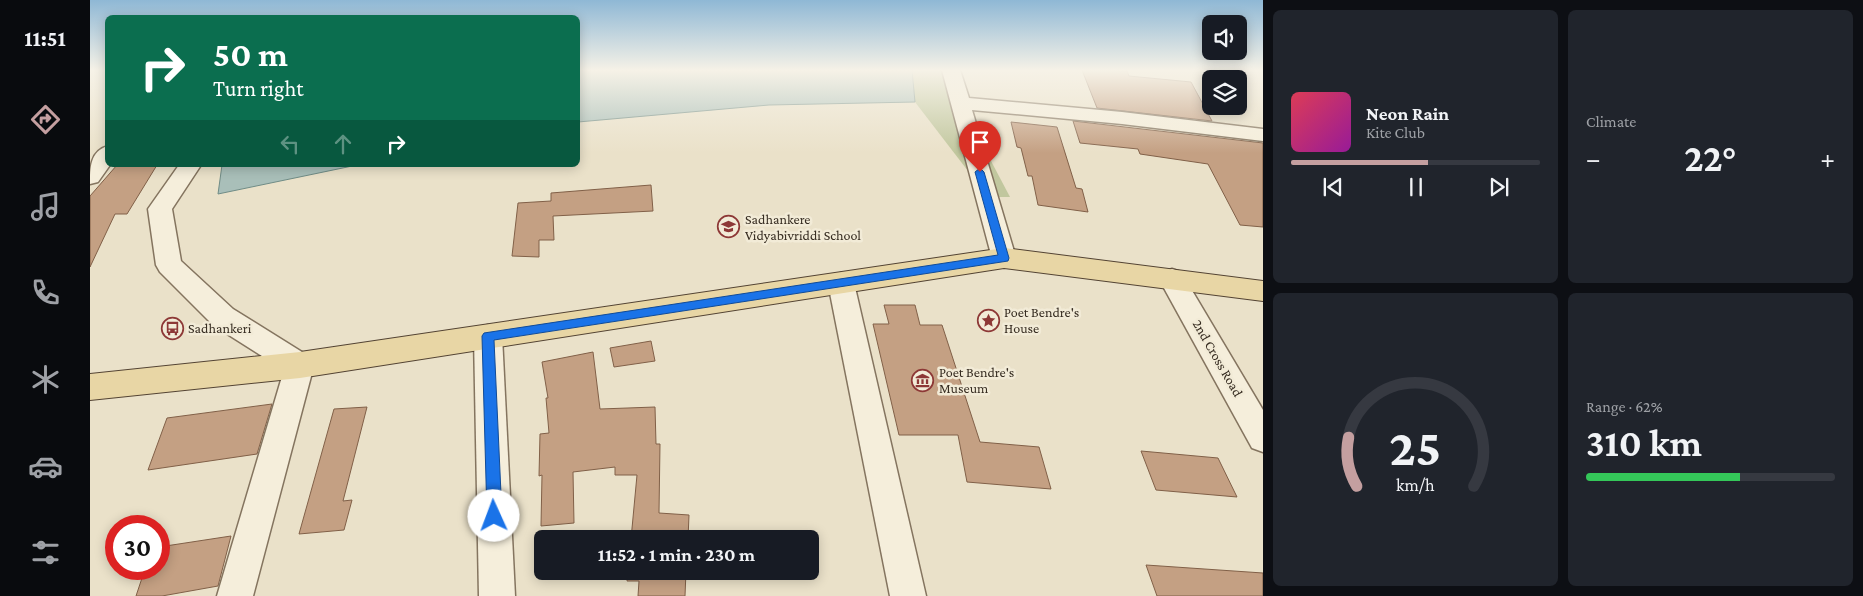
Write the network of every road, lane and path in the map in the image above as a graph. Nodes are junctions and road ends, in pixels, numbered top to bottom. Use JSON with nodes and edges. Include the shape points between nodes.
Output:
{"nodes":[{"id":1,"x":959,"y":98,"type":"edge"},
{"id":2,"x":960,"y":102,"type":"junction"},
{"id":3,"x":1263,"y":135,"type":"edge"},
{"id":4,"x":105,"y":157,"type":"edge"},
{"id":5,"x":189,"y":167,"type":"edge"},
{"id":6,"x":90,"y":177,"type":"edge"},
{"id":7,"x":1004,"y":258,"type":"junction"},
{"id":8,"x":1172,"y":279,"type":"junction"},
{"id":9,"x":841,"y":283,"type":"junction"},
{"id":10,"x":1263,"y":290,"type":"edge"},
{"id":11,"x":488,"y":336,"type":"junction"},
{"id":12,"x":300,"y":365,"type":"junction"},
{"id":13,"x":90,"y":387,"type":"edge"},
{"id":14,"x":1263,"y":438,"type":"edge"},
{"id":15,"x":235,"y":596,"type":"edge"},
{"id":16,"x":497,"y":596,"type":"edge"},
{"id":17,"x":908,"y":596,"type":"edge"}],
"edges":[{"from":1,"to":2,"type":"street"},
{"from":2,"to":3,"type":"street"},
{"from":2,"to":7,"type":"street"},
{"from":4,"to":6,"type":"street"},
{"from":5,"to":12,"type":"street","via":[[160,209],[169,265],[223,317]]},
{"from":7,"to":8,"type":"main road"},
{"from":7,"to":9,"type":"main road"},
{"from":8,"to":10,"type":"main road"},
{"from":8,"to":14,"type":"street","name":"2nd Cross Road"},
{"from":9,"to":11,"type":"main road"},
{"from":9,"to":17,"type":"street"},
{"from":11,"to":12,"type":"main road"},
{"from":11,"to":16,"type":"street"},
{"from":12,"to":13,"type":"main road"},
{"from":12,"to":15,"type":"street"}]}
